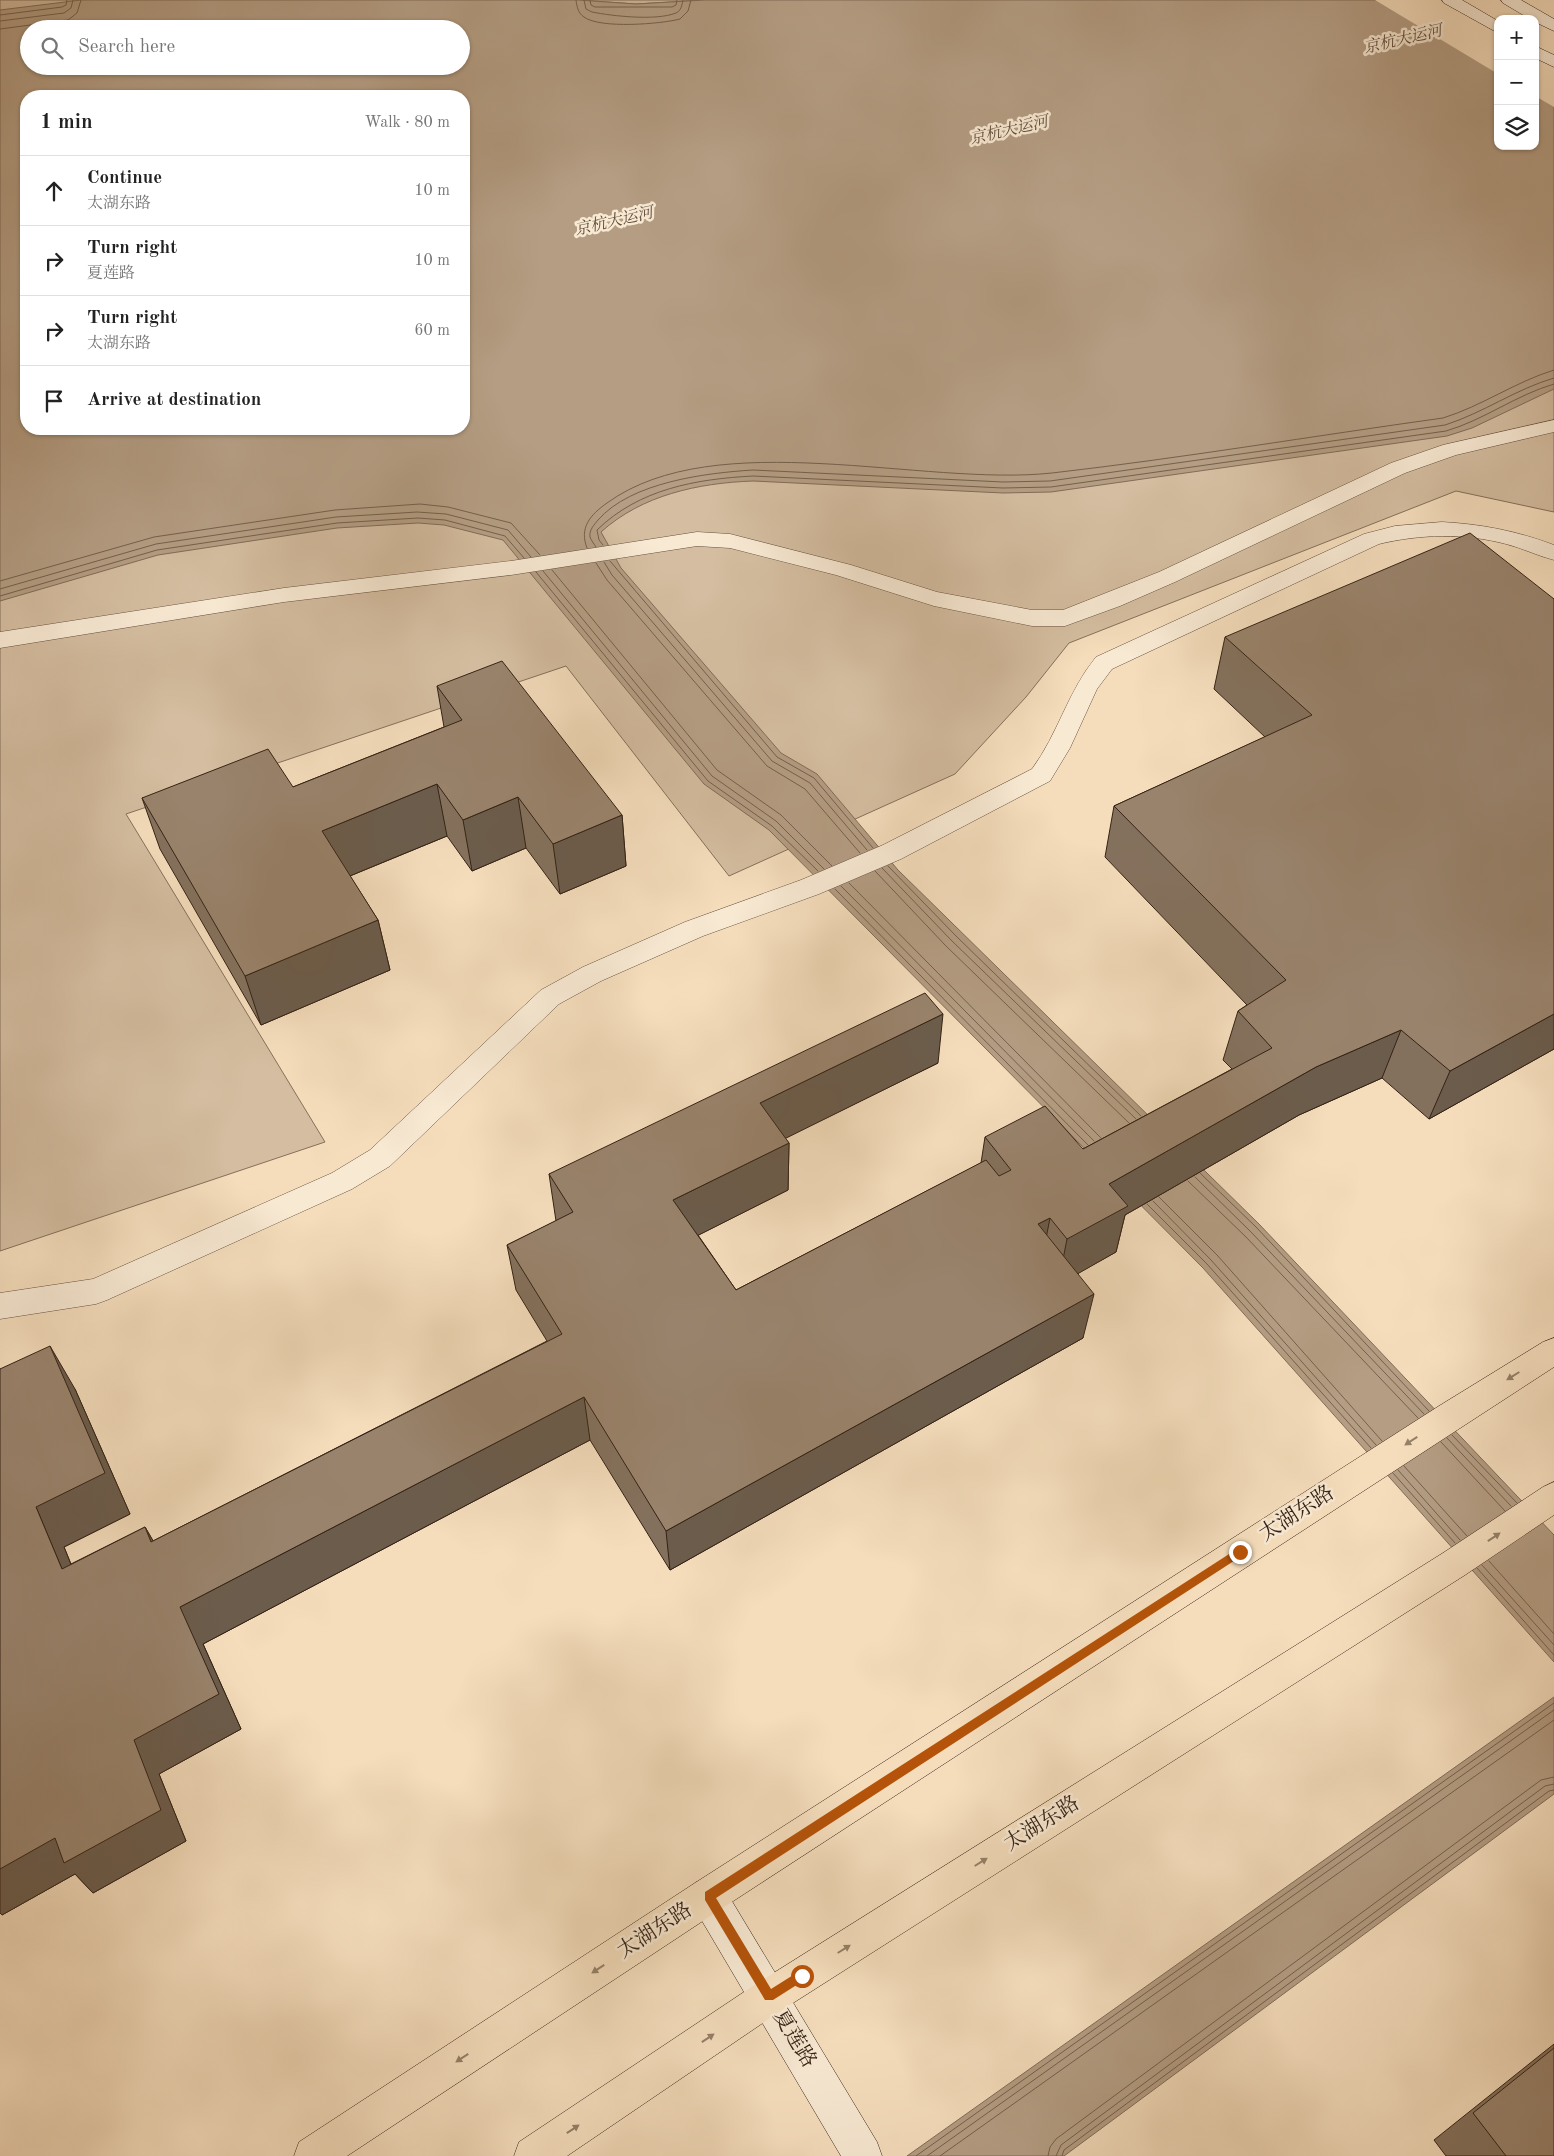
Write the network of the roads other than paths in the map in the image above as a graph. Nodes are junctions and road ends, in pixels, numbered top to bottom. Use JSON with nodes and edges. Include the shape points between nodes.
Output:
{"nodes":[{"id":1,"x":1450,"y":0,"type":"edge"},
{"id":2,"x":1509,"y":0,"type":"edge"},
{"id":3,"x":1494,"y":26,"type":"edge"},
{"id":4,"x":1554,"y":26,"type":"edge"},
{"id":5,"x":1539,"y":53,"type":"edge"},
{"id":6,"x":1554,"y":62,"type":"edge"},
{"id":7,"x":1554,"y":426,"type":"edge"},
{"id":8,"x":1554,"y":553,"type":"edge"},
{"id":9,"x":0,"y":640,"type":"edge"},
{"id":10,"x":0,"y":1306,"type":"edge"},
{"id":11,"x":1554,"y":1351,"type":"edge"},
{"id":12,"x":1547,"y":1501,"type":"edge"},
{"id":13,"x":708,"y":1896,"type":"junction"},
{"id":14,"x":769,"y":1997,"type":"junction"},
{"id":15,"x":862,"y":2155,"type":"edge"},
{"id":16,"x":313,"y":2156,"type":"edge"},
{"id":17,"x":533,"y":2156,"type":"edge"}],
"edges":[{"from":1,"to":3,"type":"street"},
{"from":2,"to":4,"type":"street"},
{"from":5,"to":6,"type":"street"},
{"from":7,"to":9,"type":"street","via":[[1450,450],[1398,468],[1112,602],[1065,618],[1032,618],[934,599],[843,570],[730,541],[697,539],[511,568],[284,595]]},
{"from":8,"to":10,"type":"street","via":[[1493,532],[1448,528],[1394,532],[1372,539],[1104,663],[1091,676],[1054,759],[1041,775],[892,852],[810,887],[694,929],[592,974],[550,997],[380,1158],[342,1181],[96,1291]]},
{"from":11,"to":13,"type":"main road","name":"太湖东路","one_way":true},
{"from":14,"to":12,"type":"main road","name":"太湖东路","one_way":true,"via":[[1454,1564]]},
{"from":13,"to":14,"type":"street","name":"夏莲路"},
{"from":13,"to":16,"type":"main road","name":"太湖东路","one_way":true},
{"from":14,"to":15,"type":"street","name":"夏莲路"},
{"from":17,"to":14,"type":"main road","name":"太湖东路","one_way":true}]}
